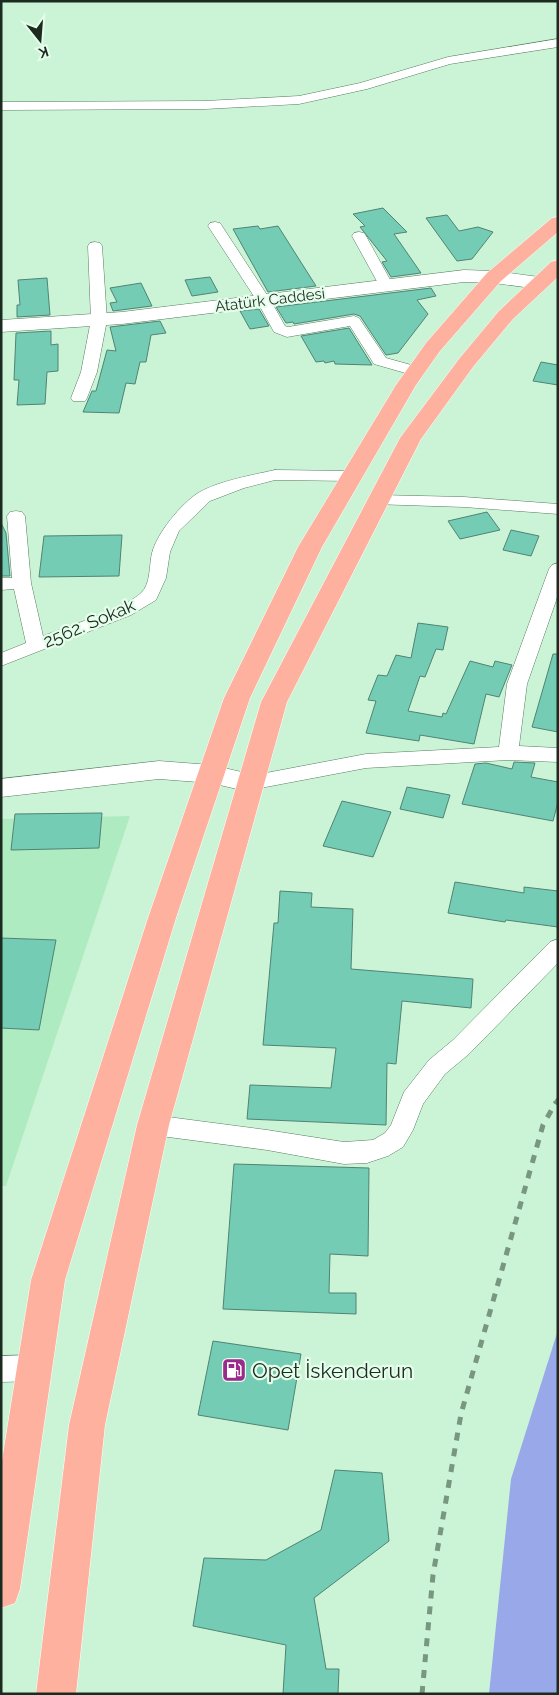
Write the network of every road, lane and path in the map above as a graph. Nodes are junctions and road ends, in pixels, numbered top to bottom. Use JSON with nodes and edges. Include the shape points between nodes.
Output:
{"nodes":[{"id":1,"x":558,"y":43,"type":"edge"},
{"id":2,"x":1,"y":106,"type":"edge"},
{"id":3,"x":558,"y":222,"type":"edge"},
{"id":4,"x":215,"y":226,"type":"dead end"},
{"id":5,"x":359,"y":236,"type":"dead end"},
{"id":6,"x":95,"y":246,"type":"dead end"},
{"id":7,"x":548,"y":274,"type":"edge"},
{"id":8,"x":494,"y":277,"type":"junction"},
{"id":9,"x":386,"y":285,"type":"junction"},
{"id":10,"x":264,"y":301,"type":"junction"},
{"id":11,"x":99,"y":320,"type":"junction"},
{"id":12,"x":1,"y":326,"type":"edge"},
{"id":13,"x":416,"y":371,"type":"junction"},
{"id":14,"x":79,"y":398,"type":"dead end"},
{"id":15,"x":352,"y":476,"type":"junction"},
{"id":16,"x":379,"y":500,"type":"junction"},
{"id":17,"x":558,"y":508,"type":"edge"},
{"id":18,"x":16,"y":516,"type":"dead end"},
{"id":19,"x":558,"y":569,"type":"edge"},
{"id":20,"x":1,"y":584,"type":"edge"},
{"id":21,"x":22,"y":584,"type":"junction"},
{"id":22,"x":36,"y":646,"type":"junction"},
{"id":23,"x":1,"y":660,"type":"edge"},
{"id":24,"x":508,"y":753,"type":"junction"},
{"id":25,"x":558,"y":755,"type":"edge"},
{"id":26,"x":211,"y":774,"type":"junction"},
{"id":27,"x":250,"y":783,"type":"junction"},
{"id":28,"x":1,"y":788,"type":"edge"},
{"id":29,"x":558,"y":948,"type":"edge"},
{"id":30,"x":153,"y":1125,"type":"junction"},
{"id":31,"x":35,"y":1368,"type":"junction"},
{"id":32,"x":1,"y":1369,"type":"edge"},
{"id":33,"x":1,"y":1589,"type":"edge"},
{"id":34,"x":56,"y":1694,"type":"edge"}],
"edges":[{"from":1,"to":2,"type":"street","via":[[448,61],[363,86],[299,100],[205,105]]},
{"from":3,"to":8,"type":"highway"},
{"from":4,"to":10,"type":"street"},
{"from":5,"to":9,"type":"street"},
{"from":6,"to":11,"type":"street"},
{"from":7,"to":8,"type":"street","name":"Atatürk Caddesi"},
{"from":7,"to":16,"type":"highway","via":[[466,363],[411,438]]},
{"from":8,"to":9,"type":"street","name":"Atatürk Caddesi","via":[[464,276]]},
{"from":8,"to":13,"type":"highway"},
{"from":9,"to":10,"type":"street","name":"Atatürk Caddesi"},
{"from":10,"to":11,"type":"street","name":"Atatürk Caddesi"},
{"from":10,"to":13,"type":"street","via":[[280,329],[287,332],[354,321],[380,361]]},
{"from":11,"to":12,"type":"street","name":"Atatürk Caddesi"},
{"from":11,"to":14,"type":"street","via":[[89,372]]},
{"from":13,"to":15,"type":"highway"},
{"from":15,"to":22,"type":"street","name":"2562. Sokak","via":[[275,475],[204,497],[171,529],[161,552],[150,596],[124,611]]},
{"from":15,"to":26,"type":"highway","via":[[310,547],[237,698]]},
{"from":16,"to":17,"type":"street"},
{"from":16,"to":27,"type":"highway","via":[[274,702]]},
{"from":18,"to":21,"type":"street"},
{"from":19,"to":24,"type":"street","via":[[517,684]]},
{"from":20,"to":21,"type":"street"},
{"from":21,"to":22,"type":"street"},
{"from":22,"to":23,"type":"street","name":"2562. Sokak"},
{"from":24,"to":25,"type":"street"},
{"from":24,"to":27,"type":"street","via":[[366,761]]},
{"from":26,"to":27,"type":"street"},
{"from":26,"to":28,"type":"street","via":[[159,770]]},
{"from":26,"to":31,"type":"highway","via":[[48,1280]]},
{"from":27,"to":30,"type":"highway"},
{"from":29,"to":30,"type":"street","via":[[461,1047],[437,1067],[413,1099],[398,1135],[379,1149],[344,1153]]},
{"from":30,"to":34,"type":"highway","via":[[87,1425]]},
{"from":31,"to":32,"type":"street"},
{"from":31,"to":33,"type":"highway"}]}
